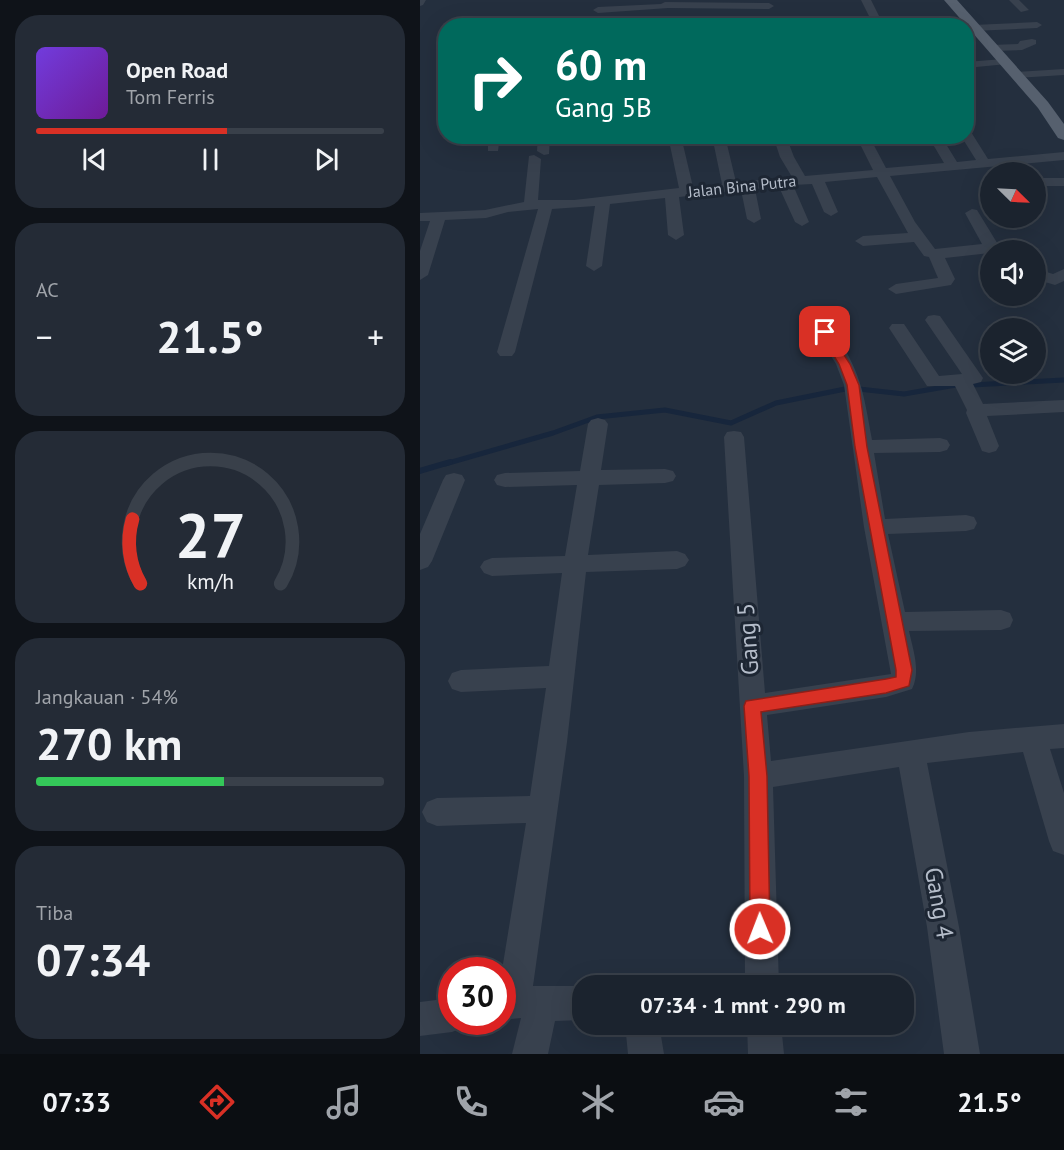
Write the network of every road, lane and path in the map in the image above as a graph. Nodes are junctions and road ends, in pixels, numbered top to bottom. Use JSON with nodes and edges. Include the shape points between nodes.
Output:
{"nodes":[{"id":1,"x":866,"y":0,"type":"edge"},
{"id":2,"x":950,"y":0,"type":"edge"},
{"id":3,"x":1014,"y":0,"type":"edge"},
{"id":4,"x":665,"y":5,"type":"junction"},
{"id":5,"x":698,"y":5,"type":"junction"},
{"id":6,"x":771,"y":6,"type":"edge"},
{"id":7,"x":598,"y":9,"type":"edge"},
{"id":8,"x":1024,"y":10,"type":"dead end"},
{"id":9,"x":699,"y":17,"type":"dead end"},
{"id":10,"x":1012,"y":17,"type":"dead end"},
{"id":11,"x":665,"y":18,"type":"edge"},
{"id":12,"x":875,"y":18,"type":"edge"},
{"id":13,"x":965,"y":18,"type":"edge"},
{"id":14,"x":1037,"y":25,"type":"dead end"},
{"id":15,"x":974,"y":26,"type":"edge"},
{"id":16,"x":1021,"y":26,"type":"junction"},
{"id":17,"x":974,"y":29,"type":"edge"},
{"id":18,"x":1032,"y":42,"type":"dead end"},
{"id":19,"x":991,"y":48,"type":"junction"},
{"id":20,"x":1003,"y":62,"type":"junction"},
{"id":21,"x":974,"y":64,"type":"edge"},
{"id":22,"x":1064,"y":72,"type":"edge"},
{"id":23,"x":1014,"y":74,"type":"junction"},
{"id":24,"x":979,"y":75,"type":"dead end"},
{"id":25,"x":1064,"y":135,"type":"edge"},
{"id":26,"x":542,"y":144,"type":"edge"},
{"id":27,"x":676,"y":144,"type":"edge"},
{"id":28,"x":720,"y":144,"type":"edge"},
{"id":29,"x":783,"y":144,"type":"edge"},
{"id":30,"x":866,"y":144,"type":"edge"},
{"id":31,"x":939,"y":144,"type":"edge"},
{"id":32,"x":972,"y":144,"type":"edge"},
{"id":33,"x":1064,"y":156,"type":"edge"},
{"id":34,"x":984,"y":162,"type":"edge"},
{"id":35,"x":1005,"y":162,"type":"edge"},
{"id":36,"x":980,"y":164,"type":"edge"},
{"id":37,"x":953,"y":167,"type":"junction"},
{"id":38,"x":882,"y":174,"type":"junction"},
{"id":39,"x":817,"y":179,"type":"junction"},
{"id":40,"x":801,"y":180,"type":"junction"},
{"id":41,"x":784,"y":182,"type":"junction"},
{"id":42,"x":1046,"y":182,"type":"edge"},
{"id":43,"x":1064,"y":183,"type":"edge"},
{"id":44,"x":747,"y":185,"type":"junction"},
{"id":45,"x":730,"y":187,"type":"junction"},
{"id":46,"x":687,"y":191,"type":"junction"},
{"id":47,"x":672,"y":194,"type":"junction"},
{"id":48,"x":603,"y":201,"type":"junction"},
{"id":49,"x":538,"y":205,"type":"junction"},
{"id":50,"x":831,"y":212,"type":"dead end"},
{"id":51,"x":972,"y":213,"type":"dead end"},
{"id":52,"x":440,"y":216,"type":"junction"},
{"id":53,"x":420,"y":217,"type":"edge"},
{"id":54,"x":754,"y":219,"type":"dead end"},
{"id":55,"x":802,"y":222,"type":"dead end"},
{"id":56,"x":676,"y":235,"type":"dead end"},
{"id":57,"x":917,"y":237,"type":"junction"},
{"id":58,"x":863,"y":241,"type":"dead end"},
{"id":59,"x":935,"y":254,"type":"junction"},
{"id":60,"x":594,"y":266,"type":"dead end"},
{"id":61,"x":420,"y":274,"type":"edge"},
{"id":62,"x":1064,"y":274,"type":"edge"},
{"id":63,"x":1046,"y":277,"type":"edge"},
{"id":64,"x":896,"y":289,"type":"dead end"},
{"id":65,"x":934,"y":320,"type":"dead end"},
{"id":66,"x":898,"y":328,"type":"dead end"},
{"id":67,"x":825,"y":332,"type":"dead end"},
{"id":68,"x":506,"y":352,"type":"dead end"},
{"id":69,"x":961,"y":380,"type":"junction"},
{"id":70,"x":1064,"y":406,"type":"edge"},
{"id":71,"x":977,"y":410,"type":"junction"},
{"id":72,"x":598,"y":423,"type":"dead end"},
{"id":73,"x":734,"y":437,"type":"dead end"},
{"id":74,"x":940,"y":445,"type":"dead end"},
{"id":75,"x":989,"y":446,"type":"dead end"},
{"id":76,"x":861,"y":447,"type":"junction"},
{"id":77,"x":665,"y":476,"type":"dead end"},
{"id":78,"x":590,"y":478,"type":"junction"},
{"id":79,"x":454,"y":480,"type":"dead end"},
{"id":80,"x":505,"y":480,"type":"dead end"},
{"id":81,"x":966,"y":523,"type":"dead end"},
{"id":82,"x":875,"y":527,"type":"junction"},
{"id":83,"x":677,"y":560,"type":"dead end"},
{"id":84,"x":420,"y":561,"type":"edge"},
{"id":85,"x":575,"y":564,"type":"junction"},
{"id":86,"x":492,"y":567,"type":"dead end"},
{"id":87,"x":1001,"y":621,"type":"dead end"},
{"id":88,"x":894,"y":622,"type":"junction"},
{"id":89,"x":561,"y":676,"type":"junction"},
{"id":90,"x":461,"y":681,"type":"dead end"},
{"id":91,"x":752,"y":706,"type":"junction"},
{"id":92,"x":1064,"y":736,"type":"edge"},
{"id":93,"x":1033,"y":739,"type":"junction"},
{"id":94,"x":911,"y":753,"type":"junction"},
{"id":95,"x":758,"y":776,"type":"junction"},
{"id":96,"x":543,"y":809,"type":"junction"},
{"id":97,"x":437,"y":812,"type":"dead end"},
{"id":98,"x":1064,"y":841,"type":"edge"},
{"id":99,"x":762,"y":975,"type":"edge"},
{"id":100,"x":520,"y":1002,"type":"edge"},
{"id":101,"x":572,"y":1003,"type":"edge"},
{"id":102,"x":438,"y":1017,"type":"edge"},
{"id":103,"x":420,"y":1019,"type":"edge"},
{"id":104,"x":643,"y":1035,"type":"edge"},
{"id":105,"x":765,"y":1035,"type":"edge"},
{"id":106,"x":530,"y":1054,"type":"edge"},
{"id":107,"x":646,"y":1054,"type":"edge"},
{"id":108,"x":766,"y":1054,"type":"edge"},
{"id":109,"x":962,"y":1054,"type":"edge"}],
"edges":[{"from":1,"to":12,"type":"street"},
{"from":2,"to":13,"type":"main road"},
{"from":3,"to":8,"type":"street"},
{"from":4,"to":5,"type":"street"},
{"from":4,"to":7,"type":"street"},
{"from":4,"to":11,"type":"street"},
{"from":5,"to":6,"type":"street","via":[[732,9]]},
{"from":5,"to":9,"type":"street"},
{"from":10,"to":16,"type":"street"},
{"from":14,"to":16,"type":"street"},
{"from":15,"to":16,"type":"street"},
{"from":17,"to":19,"type":"main road"},
{"from":18,"to":19,"type":"street","via":[[1022,47]]},
{"from":19,"to":20,"type":"main road"},
{"from":20,"to":21,"type":"street"},
{"from":20,"to":23,"type":"main road"},
{"from":22,"to":23,"type":"street"},
{"from":23,"to":24,"type":"street"},
{"from":23,"to":25,"type":"main road"},
{"from":26,"to":49,"type":"street"},
{"from":27,"to":46,"type":"street"},
{"from":28,"to":45,"type":"street"},
{"from":29,"to":40,"type":"street"},
{"from":30,"to":38,"type":"street"},
{"from":31,"to":37,"type":"street"},
{"from":32,"to":34,"type":"street"},
{"from":33,"to":35,"type":"street","name":"Jalan Bina Putra"},
{"from":36,"to":37,"type":"street","name":"Jalan Bina Putra"},
{"from":37,"to":38,"type":"street","name":"Jalan Bina Putra"},
{"from":38,"to":39,"type":"street","name":"Jalan Bina Putra"},
{"from":38,"to":57,"type":"street"},
{"from":39,"to":40,"type":"street","name":"Jalan Bina Putra"},
{"from":39,"to":50,"type":"street"},
{"from":40,"to":41,"type":"street","name":"Jalan Bina Putra"},
{"from":41,"to":44,"type":"street","name":"Jalan Bina Putra"},
{"from":41,"to":55,"type":"street"},
{"from":42,"to":43,"type":"street"},
{"from":44,"to":45,"type":"street","name":"Jalan Bina Putra"},
{"from":44,"to":54,"type":"street"},
{"from":45,"to":46,"type":"street","name":"Jalan Bina Putra"},
{"from":46,"to":47,"type":"street","name":"Jalan Bina Putra"},
{"from":47,"to":48,"type":"street","name":"Jalan Bina Putra"},
{"from":47,"to":56,"type":"street"},
{"from":48,"to":49,"type":"street","name":"Jalan Bina Putra"},
{"from":48,"to":60,"type":"street"},
{"from":49,"to":52,"type":"street","name":"Jalan Bina Putra","via":[[486,214]]},
{"from":49,"to":68,"type":"street"},
{"from":51,"to":59,"type":"street","via":[[990,248]]},
{"from":52,"to":53,"type":"street","name":"Jalan Bina Putra"},
{"from":52,"to":61,"type":"street"},
{"from":57,"to":58,"type":"street"},
{"from":57,"to":59,"type":"street"},
{"from":59,"to":64,"type":"street","via":[[945,282]]},
{"from":62,"to":63,"type":"street","via":[[1055,280]]},
{"from":65,"to":69,"type":"street","via":[[974,378]]},
{"from":66,"to":69,"type":"street","via":[[934,382]]},
{"from":67,"to":76,"type":"street","via":[[845,364],[853,389]]},
{"from":69,"to":71,"type":"street"},
{"from":70,"to":71,"type":"street"},
{"from":71,"to":75,"type":"street"},
{"from":72,"to":78,"type":"street"},
{"from":73,"to":91,"type":"street","name":"Gang 5"},
{"from":74,"to":76,"type":"street"},
{"from":76,"to":82,"type":"street"},
{"from":77,"to":78,"type":"street"},
{"from":78,"to":80,"type":"street"},
{"from":78,"to":85,"type":"street"},
{"from":79,"to":84,"type":"street"},
{"from":81,"to":82,"type":"street"},
{"from":82,"to":88,"type":"street"},
{"from":83,"to":85,"type":"street"},
{"from":85,"to":86,"type":"street"},
{"from":85,"to":89,"type":"street"},
{"from":87,"to":88,"type":"street"},
{"from":88,"to":91,"type":"street","via":[[903,681]]},
{"from":89,"to":90,"type":"street"},
{"from":89,"to":96,"type":"street"},
{"from":91,"to":95,"type":"street","name":"Gang 5"},
{"from":92,"to":93,"type":"street"},
{"from":93,"to":94,"type":"street"},
{"from":93,"to":98,"type":"street"},
{"from":94,"to":95,"type":"street"},
{"from":94,"to":109,"type":"street","name":"Gang 4"},
{"from":95,"to":99,"type":"street","name":"Gang 5"},
{"from":96,"to":97,"type":"street"},
{"from":96,"to":100,"type":"street"},
{"from":100,"to":101,"type":"street"},
{"from":100,"to":106,"type":"street"},
{"from":102,"to":103,"type":"street"},
{"from":104,"to":107,"type":"street"},
{"from":105,"to":108,"type":"street"}]}
